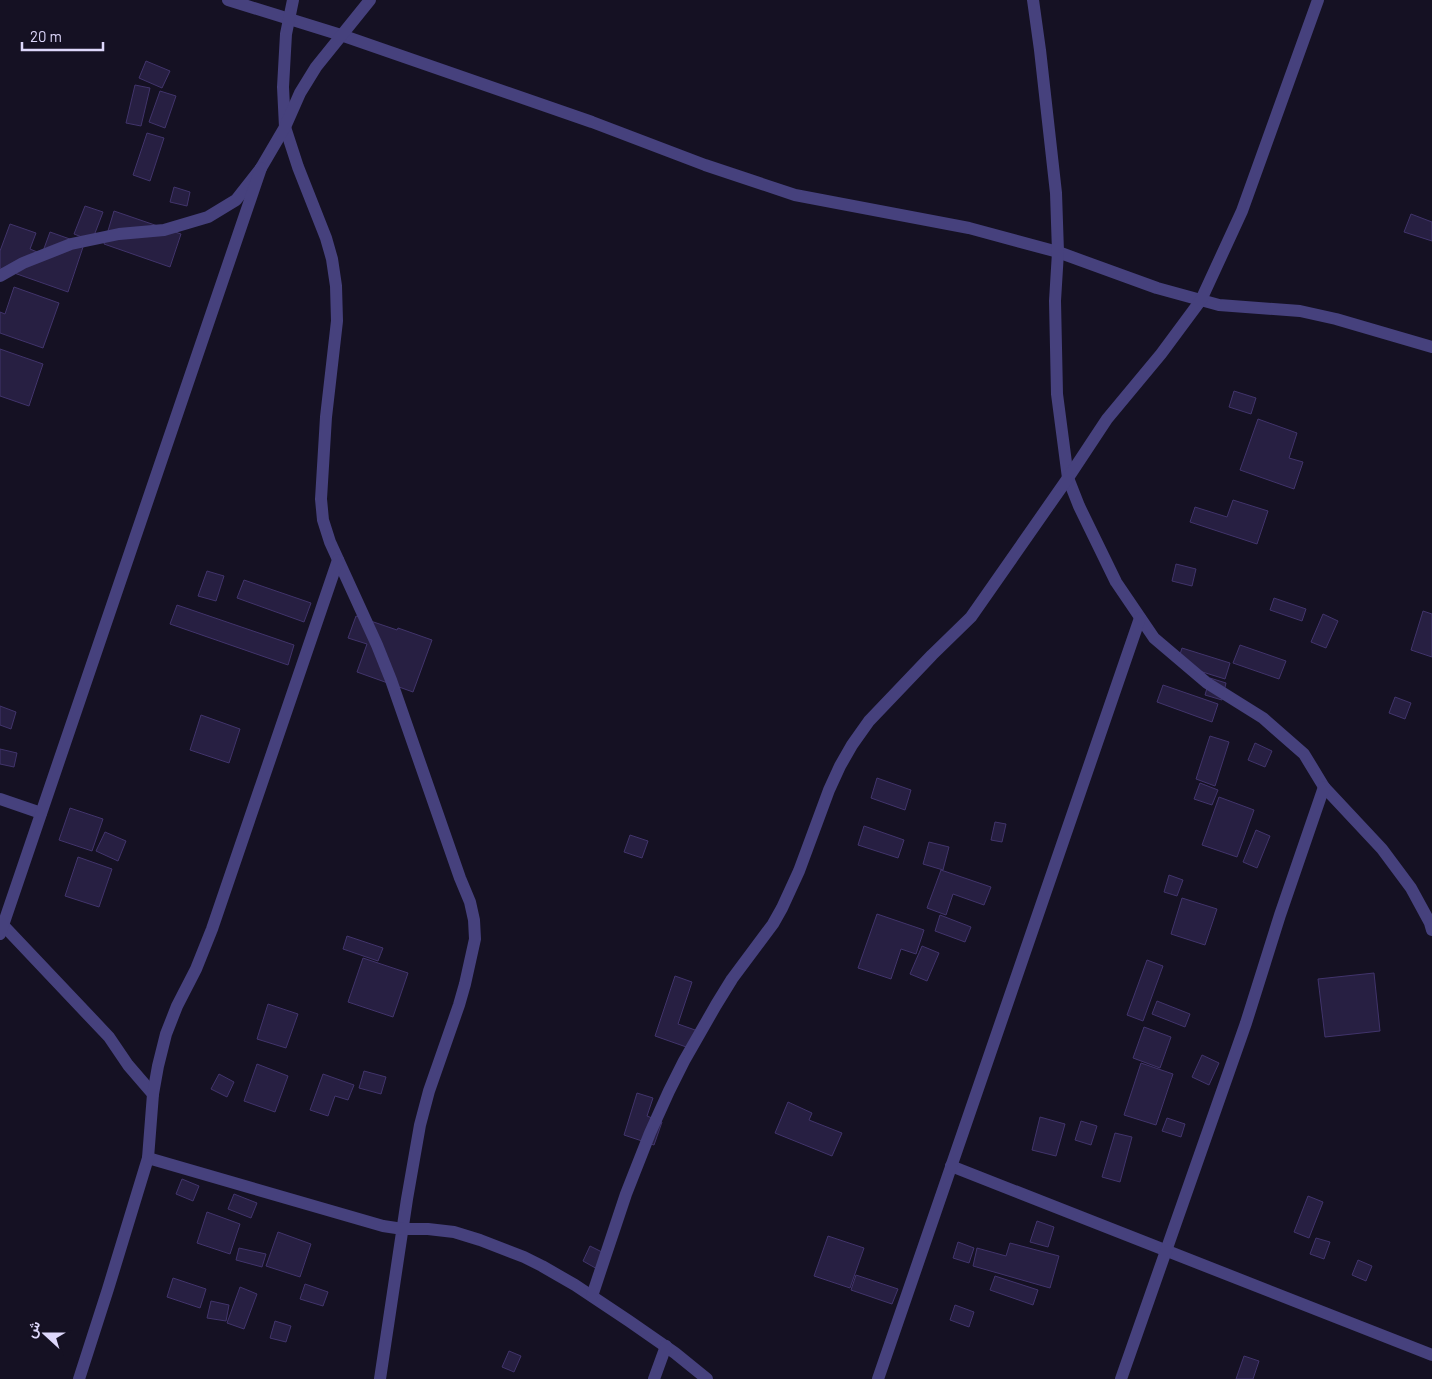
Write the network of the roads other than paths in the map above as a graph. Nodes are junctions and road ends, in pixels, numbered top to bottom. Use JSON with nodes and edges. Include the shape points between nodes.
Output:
{"nodes":[{"id":1,"x":228,"y":0,"type":"edge"},
{"id":2,"x":293,"y":0,"type":"edge"},
{"id":3,"x":370,"y":0,"type":"edge"},
{"id":4,"x":1032,"y":0,"type":"edge"},
{"id":5,"x":1318,"y":0,"type":"edge"},
{"id":6,"x":289,"y":20,"type":"junction"},
{"id":7,"x":341,"y":36,"type":"junction"},
{"id":8,"x":285,"y":127,"type":"junction"},
{"id":9,"x":261,"y":168,"type":"junction"},
{"id":10,"x":1058,"y":252,"type":"junction"},
{"id":11,"x":0,"y":276,"type":"edge"},
{"id":12,"x":1201,"y":300,"type":"junction"},
{"id":13,"x":1432,"y":347,"type":"edge"},
{"id":14,"x":1068,"y":478,"type":"junction"},
{"id":15,"x":338,"y":560,"type":"junction"},
{"id":16,"x":1140,"y":618,"type":"junction"},
{"id":17,"x":1324,"y":787,"type":"junction"},
{"id":18,"x":0,"y":799,"type":"edge"},
{"id":19,"x":41,"y":813,"type":"junction"},
{"id":20,"x":1,"y":930,"type":"edge"},
{"id":21,"x":1432,"y":930,"type":"edge"},
{"id":22,"x":153,"y":1094,"type":"junction"},
{"id":23,"x":148,"y":1158,"type":"junction"},
{"id":24,"x":951,"y":1166,"type":"junction"},
{"id":25,"x":403,"y":1229,"type":"junction"},
{"id":26,"x":1167,"y":1251,"type":"junction"},
{"id":27,"x":592,"y":1296,"type":"junction"},
{"id":28,"x":666,"y":1346,"type":"junction"},
{"id":29,"x":1432,"y":1355,"type":"edge"},
{"id":30,"x":79,"y":1379,"type":"edge"},
{"id":31,"x":380,"y":1379,"type":"edge"},
{"id":32,"x":654,"y":1379,"type":"edge"},
{"id":33,"x":707,"y":1379,"type":"edge"},
{"id":34,"x":878,"y":1379,"type":"edge"},
{"id":35,"x":1121,"y":1379,"type":"edge"}],
"edges":[{"from":1,"to":6,"type":"street"},
{"from":2,"to":6,"type":"street"},
{"from":3,"to":7,"type":"street"},
{"from":4,"to":10,"type":"street","via":[[1056,193]]},
{"from":5,"to":12,"type":"street","via":[[1242,212]]},
{"from":6,"to":7,"type":"street"},
{"from":6,"to":8,"type":"street","via":[[283,87]]},
{"from":7,"to":8,"type":"street","via":[[316,67]]},
{"from":7,"to":10,"type":"street","via":[[795,195],[969,228]]},
{"from":8,"to":9,"type":"street"},
{"from":8,"to":15,"type":"street","via":[[326,238],[336,286],[337,321],[321,499],[323,520]]},
{"from":9,"to":11,"type":"street","via":[[236,200],[208,217],[164,230],[119,234],[71,244]]},
{"from":9,"to":19,"type":"street"},
{"from":10,"to":12,"type":"street","via":[[1157,288]]},
{"from":10,"to":14,"type":"street","via":[[1055,301],[1057,394]]},
{"from":12,"to":13,"type":"street","via":[[1219,305],[1300,311]]},
{"from":12,"to":14,"type":"street","via":[[1107,419]]},
{"from":14,"to":16,"type":"street","via":[[1116,582]]},
{"from":14,"to":27,"type":"street","via":[[971,617],[870,721],[844,759],[782,908],[732,979],[669,1091],[626,1194]]},
{"from":15,"to":22,"type":"street","via":[[212,930],[166,1034]]},
{"from":15,"to":25,"type":"street","via":[[391,680],[474,920],[475,939],[465,984],[420,1125]]},
{"from":16,"to":17,"type":"street","via":[[1154,638],[1207,683],[1263,718],[1304,754]]},
{"from":16,"to":24,"type":"street"},
{"from":17,"to":21,"type":"street","via":[[1382,849],[1411,888]]},
{"from":17,"to":26,"type":"street"},
{"from":18,"to":19,"type":"street"},
{"from":19,"to":20,"type":"street"},
{"from":20,"to":22,"type":"street","via":[[109,1037]]},
{"from":22,"to":23,"type":"street"},
{"from":23,"to":25,"type":"street"},
{"from":23,"to":30,"type":"street"},
{"from":24,"to":26,"type":"street"},
{"from":24,"to":34,"type":"street"},
{"from":25,"to":27,"type":"street","via":[[454,1232],[480,1240],[524,1257]]},
{"from":25,"to":31,"type":"street"},
{"from":26,"to":29,"type":"street"},
{"from":26,"to":35,"type":"street"},
{"from":27,"to":28,"type":"street"},
{"from":28,"to":32,"type":"street"},
{"from":28,"to":33,"type":"street"}]}
